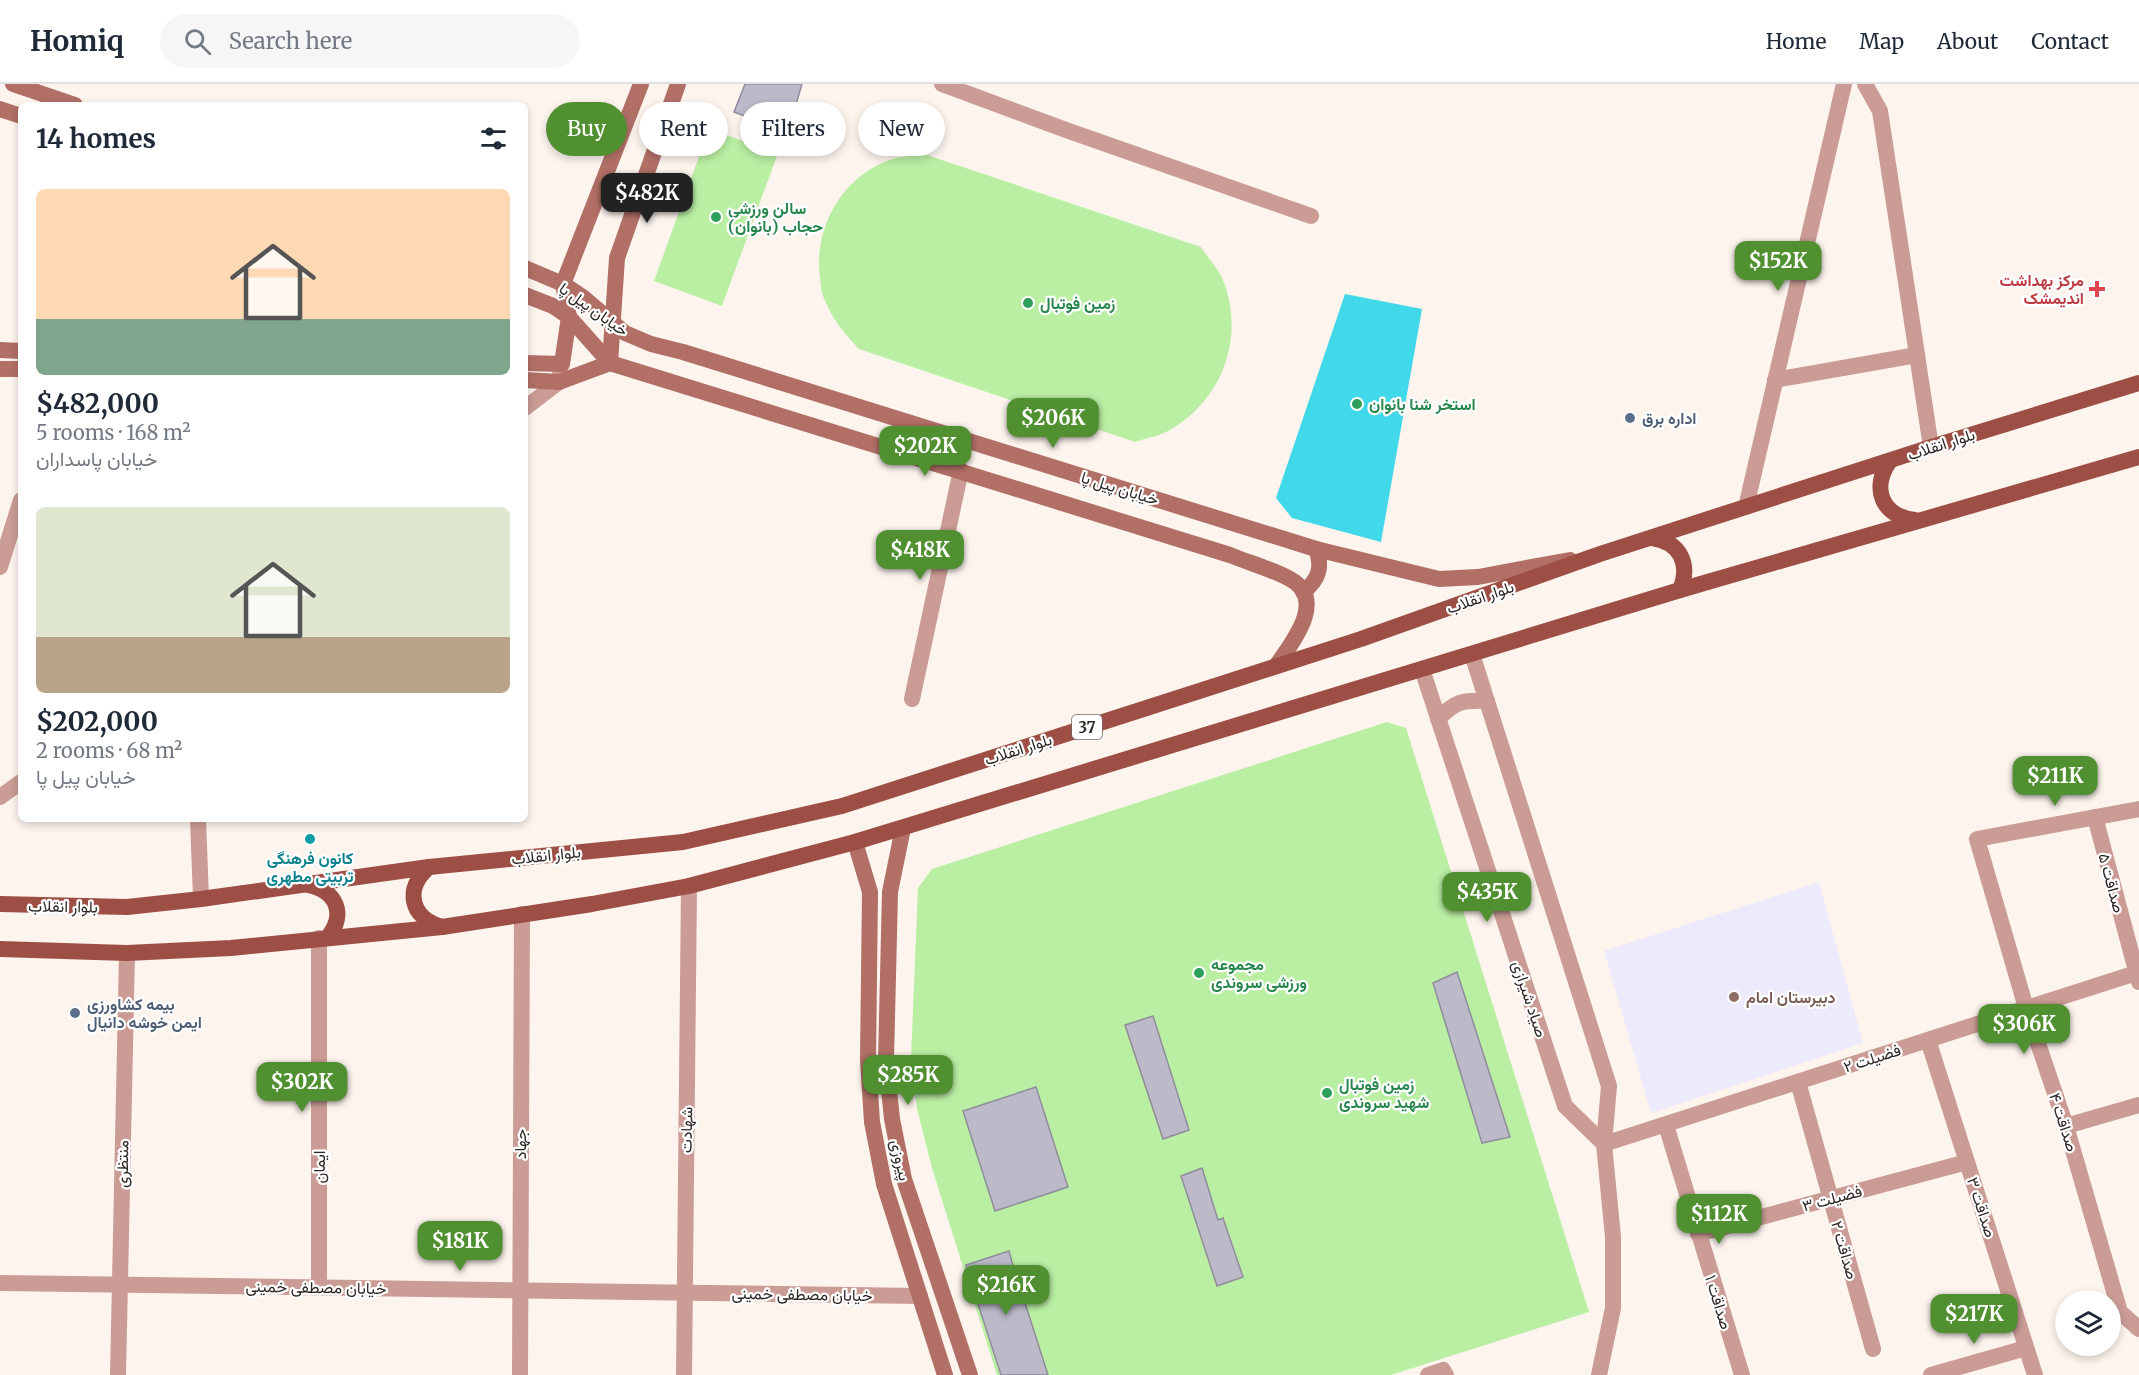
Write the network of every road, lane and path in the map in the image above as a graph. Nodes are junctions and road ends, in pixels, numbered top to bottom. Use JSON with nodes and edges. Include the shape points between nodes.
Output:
{"nodes":[{"id":1,"x":13,"y":84,"type":"edge"},
{"id":2,"x":641,"y":84,"type":"edge"},
{"id":3,"x":678,"y":84,"type":"edge"},
{"id":4,"x":942,"y":84,"type":"edge"},
{"id":5,"x":1844,"y":84,"type":"edge"},
{"id":6,"x":1865,"y":84,"type":"edge"},
{"id":7,"x":66,"y":102,"type":"edge"},
{"id":8,"x":0,"y":109,"type":"edge"},
{"id":9,"x":18,"y":115,"type":"edge"},
{"id":10,"x":1311,"y":216,"type":"dead end"},
{"id":11,"x":528,"y":269,"type":"edge"},
{"id":12,"x":563,"y":284,"type":"junction"},
{"id":13,"x":528,"y":296,"type":"edge"},
{"id":14,"x":569,"y":316,"type":"junction"},
{"id":15,"x":614,"y":321,"type":"junction"},
{"id":16,"x":0,"y":350,"type":"edge"},
{"id":17,"x":18,"y":351,"type":"edge"},
{"id":18,"x":1917,"y":355,"type":"junction"},
{"id":19,"x":528,"y":363,"type":"edge"},
{"id":20,"x":610,"y":363,"type":"junction"},
{"id":21,"x":562,"y":364,"type":"junction"},
{"id":22,"x":0,"y":369,"type":"edge"},
{"id":23,"x":18,"y":369,"type":"edge"},
{"id":24,"x":528,"y":380,"type":"edge"},
{"id":25,"x":1775,"y":380,"type":"junction"},
{"id":26,"x":559,"y":382,"type":"junction"},
{"id":27,"x":2139,"y":383,"type":"edge"},
{"id":28,"x":528,"y":406,"type":"edge"},
{"id":29,"x":1931,"y":447,"type":"junction"},
{"id":30,"x":2139,"y":457,"type":"edge"},
{"id":31,"x":1889,"y":462,"type":"junction"},
{"id":32,"x":961,"y":470,"type":"junction"},
{"id":33,"x":1746,"y":507,"type":"junction"},
{"id":34,"x":18,"y":511,"type":"edge"},
{"id":35,"x":1915,"y":520,"type":"junction"},
{"id":36,"x":1652,"y":538,"type":"junction"},
{"id":37,"x":1316,"y":549,"type":"junction"},
{"id":38,"x":1600,"y":554,"type":"junction"},
{"id":39,"x":0,"y":567,"type":"edge"},
{"id":40,"x":1680,"y":590,"type":"junction"},
{"id":41,"x":1303,"y":592,"type":"junction"},
{"id":42,"x":1472,"y":654,"type":"junction"},
{"id":43,"x":1276,"y":666,"type":"junction"},
{"id":44,"x":1422,"y":669,"type":"junction"},
{"id":45,"x":912,"y":699,"type":"dead end"},
{"id":46,"x":1487,"y":701,"type":"junction"},
{"id":47,"x":1438,"y":719,"type":"junction"},
{"id":48,"x":18,"y":784,"type":"edge"},
{"id":49,"x":0,"y":797,"type":"edge"},
{"id":50,"x":2139,"y":809,"type":"edge"},
{"id":51,"x":2095,"y":817,"type":"junction"},
{"id":52,"x":198,"y":822,"type":"edge"},
{"id":53,"x":903,"y":828,"type":"junction"},
{"id":54,"x":855,"y":842,"type":"junction"},
{"id":55,"x":429,"y":867,"type":"junction"},
{"id":56,"x":308,"y":885,"type":"junction"},
{"id":57,"x":689,"y":886,"type":"junction"},
{"id":58,"x":201,"y":899,"type":"junction"},
{"id":59,"x":0,"y":904,"type":"edge"},
{"id":60,"x":522,"y":914,"type":"junction"},
{"id":61,"x":442,"y":927,"type":"junction"},
{"id":62,"x":324,"y":937,"type":"junction"},
{"id":63,"x":0,"y":950,"type":"edge"},
{"id":64,"x":127,"y":953,"type":"junction"},
{"id":65,"x":2138,"y":976,"type":"edge"},
{"id":66,"x":2026,"y":1008,"type":"junction"},
{"id":67,"x":1928,"y":1040,"type":"junction"},
{"id":68,"x":1798,"y":1082,"type":"junction"},
{"id":69,"x":2139,"y":1105,"type":"edge"},
{"id":70,"x":1666,"y":1125,"type":"junction"},
{"id":71,"x":2066,"y":1126,"type":"junction"},
{"id":72,"x":1604,"y":1144,"type":"junction"},
{"id":73,"x":1967,"y":1162,"type":"junction"},
{"id":74,"x":1830,"y":1198,"type":"junction"},
{"id":75,"x":1698,"y":1234,"type":"junction"},
{"id":76,"x":0,"y":1283,"type":"edge"},
{"id":77,"x":120,"y":1285,"type":"junction"},
{"id":78,"x":319,"y":1287,"type":"junction"},
{"id":79,"x":519,"y":1290,"type":"junction"},
{"id":80,"x":684,"y":1292,"type":"junction"},
{"id":81,"x":920,"y":1296,"type":"junction"},
{"id":82,"x":2139,"y":1329,"type":"edge"},
{"id":83,"x":2026,"y":1348,"type":"junction"},
{"id":84,"x":1873,"y":1349,"type":"dead end"},
{"id":85,"x":118,"y":1375,"type":"edge"},
{"id":86,"x":520,"y":1375,"type":"edge"},
{"id":87,"x":684,"y":1375,"type":"edge"},
{"id":88,"x":945,"y":1375,"type":"edge"},
{"id":89,"x":970,"y":1375,"type":"edge"},
{"id":90,"x":1428,"y":1375,"type":"edge"},
{"id":91,"x":1446,"y":1375,"type":"edge"},
{"id":92,"x":1599,"y":1375,"type":"edge"},
{"id":93,"x":1742,"y":1375,"type":"edge"},
{"id":94,"x":1931,"y":1375,"type":"edge"},
{"id":95,"x":2035,"y":1375,"type":"edge"}],
"edges":[{"from":1,"to":7,"type":"main road"},
{"from":2,"to":12,"type":"main road"},
{"from":3,"to":15,"type":"main road","via":[[617,258]]},
{"from":4,"to":10,"type":"street"},
{"from":5,"to":25,"type":"street"},
{"from":6,"to":18,"type":"street","via":[[1880,111]]},
{"from":8,"to":9,"type":"main road"},
{"from":11,"to":12,"type":"main road","name":"خیابان پیل پا"},
{"from":12,"to":14,"type":"main road"},
{"from":12,"to":15,"type":"main road","name":"خیابان پیل پا"},
{"from":13,"to":14,"type":"main road","name":"خیابان پیل پا"},
{"from":14,"to":20,"type":"main road","name":"خیابان پیل پا"},
{"from":14,"to":21,"type":"main road"},
{"from":15,"to":20,"type":"main road"},
{"from":15,"to":37,"type":"main road","name":"خیابان پیل پا","via":[[625,333],[651,344]]},
{"from":16,"to":17,"type":"main road"},
{"from":18,"to":25,"type":"street"},
{"from":18,"to":29,"type":"street"},
{"from":19,"to":21,"type":"main road"},
{"from":20,"to":26,"type":"main road"},
{"from":20,"to":32,"type":"main road","name":"خیابان پیل پا"},
{"from":21,"to":26,"type":"street"},
{"from":22,"to":23,"type":"main road"},
{"from":24,"to":26,"type":"main road"},
{"from":25,"to":33,"type":"street"},
{"from":26,"to":28,"type":"street"},
{"from":27,"to":29,"type":"main road","name":"بلوار انقلاب","number":"37"},
{"from":29,"to":31,"type":"main road","name":"بلوار انقلاب","number":"37"},
{"from":30,"to":35,"type":"main road"},
{"from":31,"to":33,"type":"main road","name":"بلوار انقلاب","number":"37"},
{"from":31,"to":35,"type":"main road","via":[[1880,483],[1885,505],[1904,519]]},
{"from":32,"to":41,"type":"main road","name":"خیابان پیل پا","via":[[1230,555],[1292,580]]},
{"from":32,"to":45,"type":"street"},
{"from":33,"to":36,"type":"main road","name":"بلوار انقلاب","number":"37"},
{"from":34,"to":39,"type":"street"},
{"from":35,"to":40,"type":"main road"},
{"from":36,"to":38,"type":"main road","name":"بلوار انقلاب","number":"37"},
{"from":36,"to":40,"type":"main road","via":[[1674,546],[1681,556],[1685,579]]},
{"from":37,"to":38,"type":"main road","name":"خیابان پیل پا","via":[[1439,579],[1478,577]]},
{"from":37,"to":41,"type":"main road","via":[[1317,578]]},
{"from":38,"to":43,"type":"main road","name":"بلوار انقلاب","number":"37"},
{"from":40,"to":42,"type":"main road"},
{"from":41,"to":43,"type":"main road","via":[[1307,610],[1299,634]]},
{"from":42,"to":44,"type":"main road"},
{"from":42,"to":46,"type":"street"},
{"from":43,"to":55,"type":"main road","name":"بلوار انقلاب","number":"37","via":[[842,806],[683,842]]},
{"from":44,"to":47,"type":"street","name":"صیاد شیرازی"},
{"from":44,"to":53,"type":"main road"},
{"from":46,"to":47,"type":"street","via":[[1467,700],[1452,705]]},
{"from":46,"to":72,"type":"street","via":[[1609,1086]]},
{"from":47,"to":72,"type":"street","name":"صیاد شیرازی","via":[[1565,1106]]},
{"from":48,"to":49,"type":"street"},
{"from":50,"to":51,"type":"street"},
{"from":51,"to":65,"type":"street","name":"صداقت ۵"},
{"from":51,"to":66,"type":"street","name":"صداقت ۴","via":[[1977,839]]},
{"from":52,"to":58,"type":"street"},
{"from":53,"to":54,"type":"main road"},
{"from":53,"to":89,"type":"main road","name":"پیروزی","via":[[890,892],[886,1060],[892,1119],[904,1179]]},
{"from":54,"to":57,"type":"main road"},
{"from":54,"to":81,"type":"main road","name":"پیروزی","via":[[870,892],[868,1060],[872,1122],[884,1184]]},
{"from":55,"to":56,"type":"main road","name":"بلوار انقلاب","number":"37"},
{"from":55,"to":61,"type":"main road","via":[[416,882],[414,902],[424,918]]},
{"from":56,"to":58,"type":"main road","name":"بلوار انقلاب","number":"37"},
{"from":56,"to":62,"type":"main road","via":[[327,892],[337,909],[334,929]]},
{"from":57,"to":60,"type":"main road"},
{"from":57,"to":80,"type":"street","name":"شهادت"},
{"from":58,"to":59,"type":"main road","name":"بلوار انقلاب","number":"37","via":[[127,907]]},
{"from":60,"to":61,"type":"main road"},
{"from":60,"to":79,"type":"street","name":"جهاد"},
{"from":61,"to":62,"type":"main road"},
{"from":62,"to":64,"type":"main road","via":[[231,948]]},
{"from":62,"to":78,"type":"street","name":"ایمان"},
{"from":63,"to":64,"type":"main road"},
{"from":64,"to":77,"type":"street","name":"منتظری"},
{"from":65,"to":66,"type":"street","name":"فضیلت ۲"},
{"from":66,"to":67,"type":"street","name":"فضیلت ۲"},
{"from":66,"to":71,"type":"street","name":"صداقت ۴"},
{"from":67,"to":68,"type":"street","name":"فضیلت ۲"},
{"from":67,"to":73,"type":"street","name":"صداقت ۳"},
{"from":68,"to":70,"type":"street","name":"فضیلت ۲"},
{"from":68,"to":74,"type":"street","name":"صداقت ۲"},
{"from":69,"to":71,"type":"street"},
{"from":70,"to":72,"type":"street","name":"فضیلت ۲"},
{"from":70,"to":75,"type":"street","name":"صداقت ۱"},
{"from":71,"to":82,"type":"street","name":"صداقت ۴","via":[[2120,1312]]},
{"from":72,"to":92,"type":"street","via":[[1613,1237],[1613,1308]]},
{"from":73,"to":74,"type":"street","name":"فضیلت ۳"},
{"from":73,"to":83,"type":"street","name":"صداقت ۳"},
{"from":74,"to":75,"type":"street","name":"فضیلت ۳"},
{"from":74,"to":84,"type":"street","name":"صداقت ۲"},
{"from":75,"to":93,"type":"street","name":"صداقت ۱"},
{"from":76,"to":77,"type":"street","name":"خیابان مصطفی خمینی"},
{"from":77,"to":78,"type":"street","name":"خیابان مصطفی خمینی"},
{"from":77,"to":85,"type":"street","name":"منتظری"},
{"from":78,"to":79,"type":"street","name":"خیابان مصطفی خمینی"},
{"from":79,"to":80,"type":"street","name":"خیابان مصطفی خمینی"},
{"from":79,"to":86,"type":"street","name":"جهاد"},
{"from":80,"to":81,"type":"street","name":"خیابان مصطفی خمینی"},
{"from":80,"to":87,"type":"street","name":"شهادت"},
{"from":81,"to":88,"type":"main road","name":"پیروزی"},
{"from":83,"to":94,"type":"street"},
{"from":83,"to":95,"type":"street","name":"صداقت ۳"},
{"from":90,"to":91,"type":"street","via":[[1443,1370]]}]}
